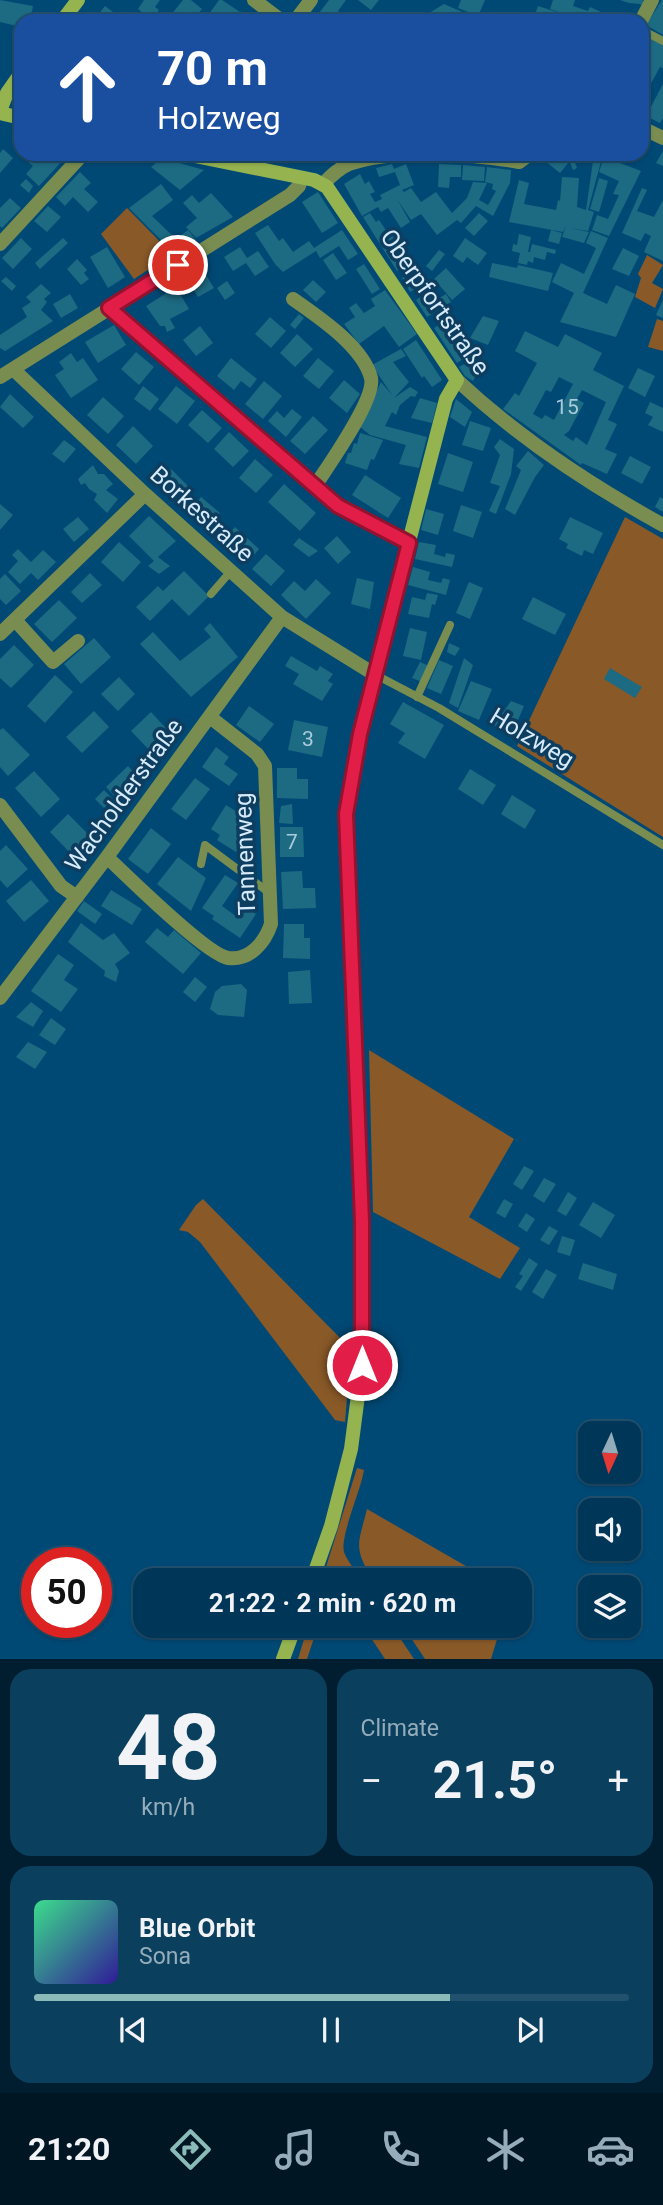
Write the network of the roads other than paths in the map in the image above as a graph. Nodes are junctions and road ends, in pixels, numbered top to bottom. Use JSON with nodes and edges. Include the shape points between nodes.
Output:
{"nodes":[{"id":1,"x":78,"y":0,"type":"edge"},
{"id":2,"x":254,"y":0,"type":"edge"},
{"id":3,"x":67,"y":14,"type":"edge"},
{"id":4,"x":273,"y":14,"type":"edge"},
{"id":5,"x":14,"y":84,"type":"edge"},
{"id":6,"x":0,"y":112,"type":"edge"},
{"id":7,"x":77,"y":161,"type":"edge"},
{"id":8,"x":219,"y":161,"type":"edge"},
{"id":9,"x":362,"y":161,"type":"edge"},
{"id":10,"x":301,"y":178,"type":"junction"},
{"id":11,"x":323,"y":184,"type":"junction"},
{"id":12,"x":0,"y":244,"type":"edge"},
{"id":13,"x":293,"y":299,"type":"dead end"},
{"id":14,"x":109,"y":308,"type":"junction"},
{"id":15,"x":13,"y":369,"type":"junction"},
{"id":16,"x":0,"y":377,"type":"edge"},
{"id":17,"x":457,"y":380,"type":"junction"},
{"id":18,"x":315,"y":486,"type":"junction"},
{"id":19,"x":145,"y":494,"type":"junction"},
{"id":20,"x":663,"y":525,"type":"edge"},
{"id":21,"x":409,"y":543,"type":"junction"},
{"id":22,"x":231,"y":571,"type":"junction"},
{"id":23,"x":211,"y":594,"type":"dead end"},
{"id":24,"x":282,"y":617,"type":"junction"},
{"id":25,"x":15,"y":620,"type":"junction"},
{"id":26,"x":450,"y":625,"type":"dead end"},
{"id":27,"x":0,"y":634,"type":"edge"},
{"id":28,"x":78,"y":641,"type":"dead end"},
{"id":29,"x":374,"y":674,"type":"junction"},
{"id":30,"x":417,"y":697,"type":"junction"},
{"id":31,"x":210,"y":717,"type":"junction"},
{"id":32,"x":0,"y":805,"type":"edge"},
{"id":33,"x":663,"y":845,"type":"edge"},
{"id":34,"x":107,"y":857,"type":"junction"},
{"id":35,"x":201,"y":864,"type":"dead end"},
{"id":36,"x":271,"y":894,"type":"junction"},
{"id":37,"x":76,"y":898,"type":"junction"},
{"id":38,"x":0,"y":998,"type":"edge"},
{"id":39,"x":316,"y":1568,"type":"edge"},
{"id":40,"x":291,"y":1638,"type":"edge"},
{"id":41,"x":283,"y":1659,"type":"edge"}],
"edges":[{"from":1,"to":3,"type":"main road"},
{"from":2,"to":4,"type":"street"},
{"from":5,"to":6,"type":"main road"},
{"from":7,"to":12,"type":"street"},
{"from":8,"to":10,"type":"main road"},
{"from":9,"to":11,"type":"street","via":[[348,164]]},
{"from":10,"to":11,"type":"main road"},
{"from":10,"to":14,"type":"street","via":[[290,195]]},
{"from":11,"to":17,"type":"main road","name":"Oberpfortstraße"},
{"from":13,"to":18,"type":"street","via":[[325,320],[349,344],[371,378],[370,394]]},
{"from":14,"to":15,"type":"street"},
{"from":14,"to":18,"type":"street"},
{"from":15,"to":16,"type":"street"},
{"from":15,"to":19,"type":"street","name":"Borkestraße"},
{"from":17,"to":20,"type":"street","name":"Oberpfortstraße","via":[[558,463]]},
{"from":17,"to":21,"type":"main road","via":[[446,399]]},
{"from":18,"to":21,"type":"street","via":[[338,506]]},
{"from":19,"to":22,"type":"street","name":"Borkestraße"},
{"from":19,"to":25,"type":"street"},
{"from":21,"to":29,"type":"main road"},
{"from":22,"to":23,"type":"lane"},
{"from":22,"to":24,"type":"street","name":"Borkestraße"},
{"from":24,"to":29,"type":"street","name":"Borkestraße"},
{"from":24,"to":31,"type":"street","name":"Wacholderstraße"},
{"from":25,"to":27,"type":"street"},
{"from":25,"to":28,"type":"street","via":[[53,662]]},
{"from":26,"to":30,"type":"lane"},
{"from":29,"to":30,"type":"lane","name":"Holzweg"},
{"from":29,"to":39,"type":"main road","via":[[346,814],[362,1221],[362,1365],[351,1449]]},
{"from":30,"to":33,"type":"lane","name":"Holzweg"},
{"from":31,"to":34,"type":"street","name":"Wacholderstraße"},
{"from":31,"to":36,"type":"street","name":"Tannenweg","via":[[257,754],[265,766]]},
{"from":32,"to":37,"type":"street","via":[[61,886]]},
{"from":34,"to":36,"type":"street","name":"Tannenweg","via":[[192,934],[226,958],[246,955],[262,943],[271,923]]},
{"from":34,"to":37,"type":"street","name":"Wacholderstraße"},
{"from":35,"to":36,"type":"lane","via":[[205,845]]},
{"from":37,"to":38,"type":"street","name":"Wacholderstraße"},
{"from":40,"to":41,"type":"main road"}]}
